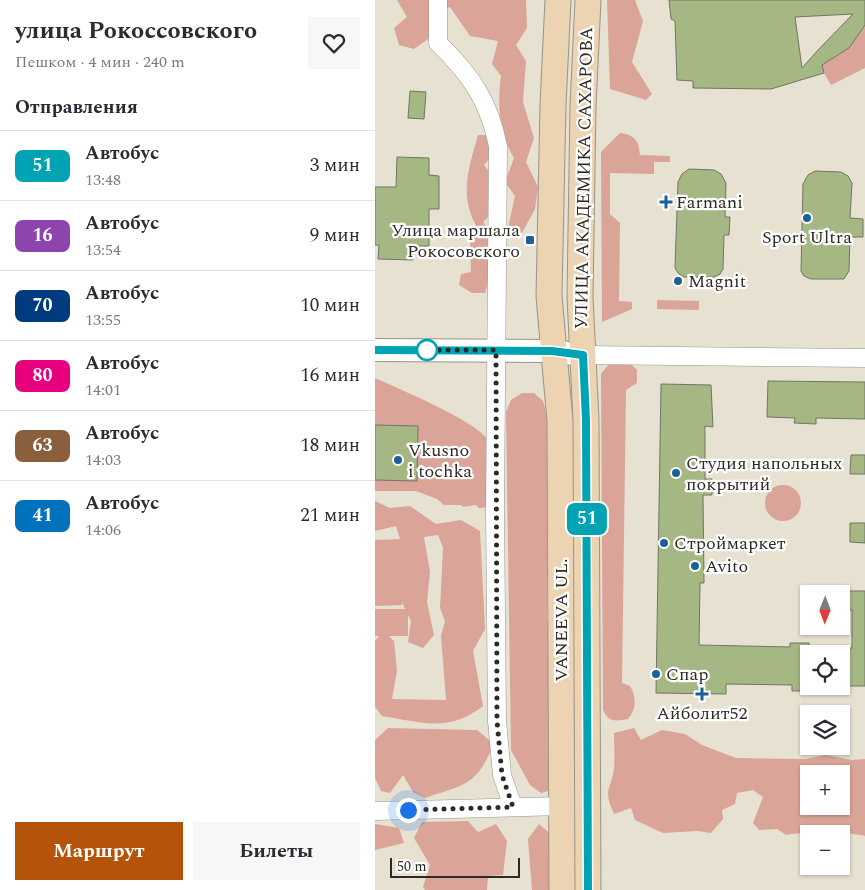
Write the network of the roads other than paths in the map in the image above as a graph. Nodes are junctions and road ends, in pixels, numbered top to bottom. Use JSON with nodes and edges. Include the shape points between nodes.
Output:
{"nodes":[{"id":1,"x":439,"y":0,"type":"edge"},
{"id":2,"x":558,"y":0,"type":"edge"},
{"id":3,"x":587,"y":0,"type":"edge"},
{"id":4,"x":375,"y":350,"type":"edge"},
{"id":5,"x":496,"y":350,"type":"junction"},
{"id":6,"x":552,"y":351,"type":"junction"},
{"id":7,"x":583,"y":355,"type":"junction"},
{"id":8,"x":865,"y":358,"type":"edge"},
{"id":9,"x":562,"y":806,"type":"junction"},
{"id":10,"x":587,"y":806,"type":"junction"},
{"id":11,"x":513,"y":807,"type":"junction"},
{"id":12,"x":375,"y":811,"type":"edge"},
{"id":13,"x":562,"y":890,"type":"edge"},
{"id":14,"x":588,"y":890,"type":"edge"}],
"edges":[{"from":1,"to":5,"type":"street","via":[[438,44],[457,62],[480,93],[493,118],[499,146]]},
{"from":2,"to":6,"type":"main road","name":"УЛИЦА АКАДЕМИКА САХАРОВА","via":[[549,296]]},
{"from":3,"to":7,"type":"main road","name":"УЛИЦА АКАДЕМИКА САХАРОВА","via":[[580,287]]},
{"from":4,"to":5,"type":"street"},
{"from":5,"to":6,"type":"street"},
{"from":5,"to":11,"type":"street","via":[[497,721],[502,775]]},
{"from":6,"to":7,"type":"street"},
{"from":6,"to":9,"type":"main road","name":"VANEEVA UL.","via":[[560,421]]},
{"from":7,"to":8,"type":"street"},
{"from":7,"to":10,"type":"main road","name":"VANEEVA UL."},
{"from":9,"to":10,"type":"street"},
{"from":9,"to":11,"type":"street"},
{"from":9,"to":13,"type":"main road","name":"VANEEVA UL."},
{"from":10,"to":14,"type":"main road","name":"VANEEVA UL."},
{"from":11,"to":12,"type":"street"}]}
